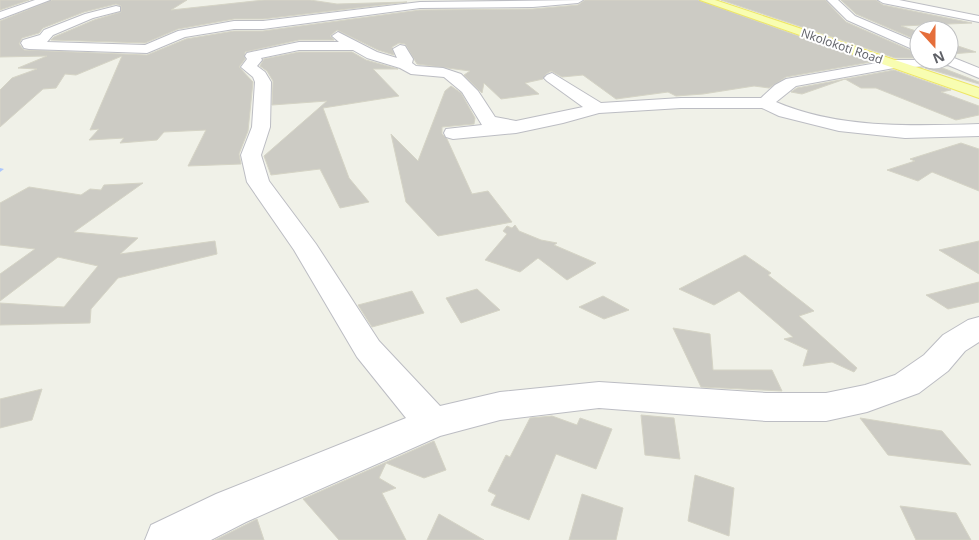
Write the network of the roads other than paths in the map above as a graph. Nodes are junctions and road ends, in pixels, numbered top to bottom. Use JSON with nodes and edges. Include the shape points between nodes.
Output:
{"nodes":[{"id":1,"x":45,"y":0,"type":"edge"},
{"id":2,"x":578,"y":0,"type":"edge"},
{"id":3,"x":705,"y":0,"type":"edge"},
{"id":4,"x":832,"y":0,"type":"edge"},
{"id":5,"x":883,"y":0,"type":"edge"},
{"id":6,"x":561,"y":1,"type":"edge"},
{"id":7,"x":116,"y":9,"type":"dead end"},
{"id":8,"x":0,"y":16,"type":"edge"},
{"id":9,"x":979,"y":19,"type":"edge"},
{"id":10,"x":909,"y":44,"type":"edge"},
{"id":11,"x":909,"y":63,"type":"edge"},
{"id":12,"x":894,"y":64,"type":"junction"},
{"id":13,"x":959,"y":64,"type":"edge"},
{"id":14,"x":979,"y":73,"type":"edge"},
{"id":15,"x":552,"y":78,"type":"dead end"},
{"id":16,"x":979,"y":93,"type":"edge"},
{"id":17,"x":584,"y":103,"type":"junction"},
{"id":18,"x":765,"y":103,"type":"junction"},
{"id":19,"x":516,"y":127,"type":"junction"},
{"id":20,"x":979,"y":130,"type":"edge"},
{"id":21,"x":453,"y":132,"type":"dead end"},
{"id":22,"x":979,"y":327,"type":"edge"},
{"id":23,"x":432,"y":423,"type":"junction"},
{"id":24,"x":167,"y":540,"type":"edge"}],
"edges":[{"from":1,"to":8,"type":"street"},
{"from":2,"to":6,"type":"street"},
{"from":3,"to":12,"type":"main road","name":"Nkolokoti Road"},
{"from":4,"to":10,"type":"street","via":[[851,18]]},
{"from":5,"to":9,"type":"street"},
{"from":6,"to":7,"type":"street","via":[[420,5],[263,25],[234,25],[182,34],[147,49],[28,45],[28,42],[45,38],[56,29]]},
{"from":11,"to":12,"type":"street"},
{"from":12,"to":16,"type":"main road","name":"Nkolokoti Road"},
{"from":12,"to":18,"type":"street","via":[[792,82]]},
{"from":13,"to":14,"type":"street"},
{"from":15,"to":17,"type":"street"},
{"from":17,"to":18,"type":"street"},
{"from":17,"to":19,"type":"street","via":[[563,118]]},
{"from":18,"to":20,"type":"street","via":[[785,112],[839,125],[904,132]]},
{"from":19,"to":21,"type":"street"},
{"from":19,"to":23,"type":"street","via":[[488,121],[475,95],[449,74],[413,72],[402,57],[372,55],[343,39],[252,56],[255,60],[248,67],[260,75],[263,82],[261,127],[251,155],[258,182],[307,250],[368,348]]},
{"from":22,"to":23,"type":"street","via":[[954,343],[936,363],[907,384],[867,398],[826,406],[766,407],[599,395],[500,406]]},
{"from":23,"to":24,"type":"street","via":[[231,508]]}]}
